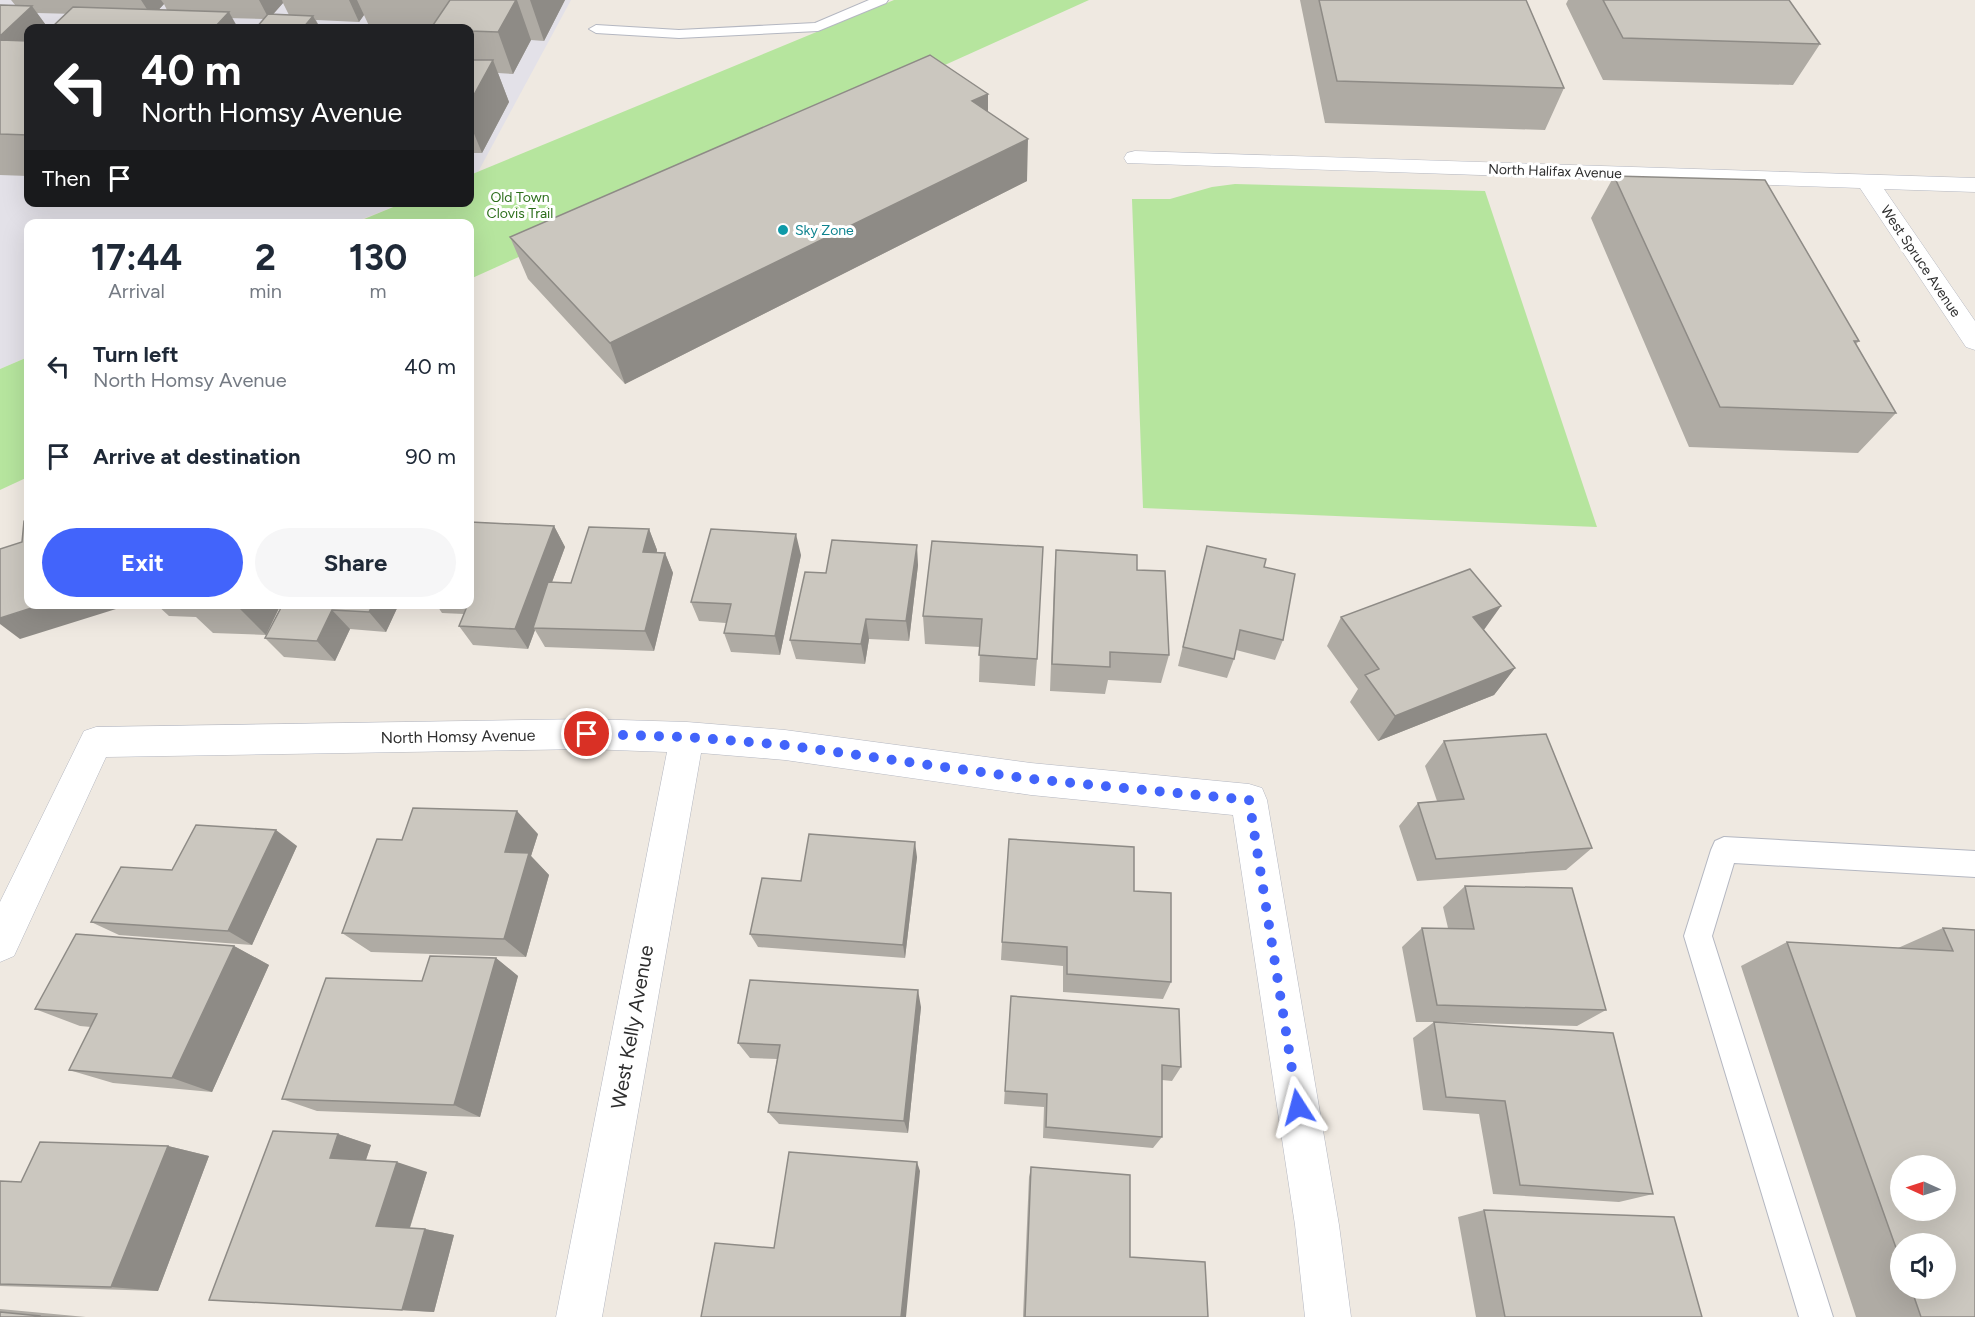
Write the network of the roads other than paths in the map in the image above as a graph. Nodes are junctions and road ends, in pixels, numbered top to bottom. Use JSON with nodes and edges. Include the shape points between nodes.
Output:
{"nodes":[{"id":1,"x":881,"y":0,"type":"edge"},
{"id":2,"x":596,"y":29,"type":"dead end"},
{"id":3,"x":1135,"y":158,"type":"dead end"},
{"id":4,"x":1867,"y":181,"type":"junction"},
{"id":5,"x":1975,"y":185,"type":"edge"},
{"id":6,"x":1975,"y":341,"type":"edge"},
{"id":7,"x":687,"y":737,"type":"junction"},
{"id":8,"x":1975,"y":864,"type":"edge"},
{"id":9,"x":0,"y":943,"type":"edge"},
{"id":10,"x":579,"y":1317,"type":"edge"},
{"id":11,"x":1328,"y":1317,"type":"edge"},
{"id":12,"x":1816,"y":1317,"type":"edge"}],
"edges":[{"from":1,"to":2,"type":"lane","via":[[818,27],[679,34]]},
{"from":3,"to":4,"type":"street","name":"North Halifax Avenue"},
{"from":4,"to":5,"type":"street","name":"North Halifax Avenue"},
{"from":4,"to":6,"type":"street","name":"West Spruce Avenue"},
{"from":7,"to":9,"type":"street","name":"North Homsy Avenue","via":[[587,734],[96,742]]},
{"from":7,"to":10,"type":"street","name":"West Kelly Avenue"},
{"from":7,"to":11,"type":"street","name":"North Homsy Avenue","via":[[785,745],[1031,779],[1249,800],[1317,1225]]},
{"from":8,"to":12,"type":"lane","via":[[1724,850],[1698,936]]}]}
